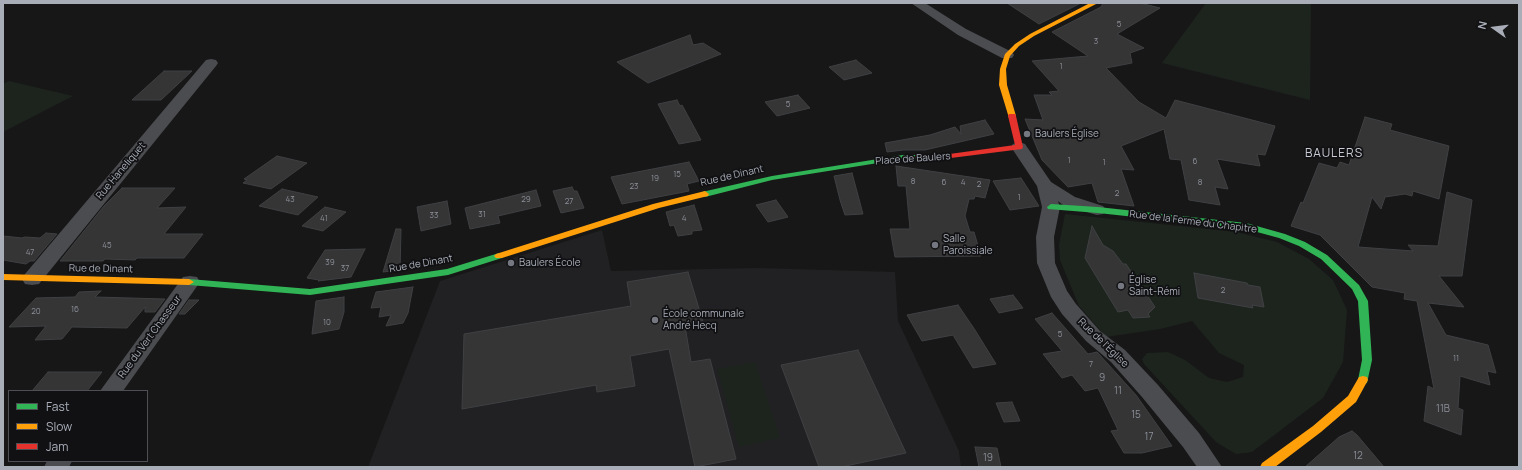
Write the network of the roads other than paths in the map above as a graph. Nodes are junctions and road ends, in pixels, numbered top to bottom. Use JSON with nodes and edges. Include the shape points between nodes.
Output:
{"nodes":[{"id":1,"x":917,"y":3,"type":"edge"},
{"id":2,"x":1094,"y":3,"type":"edge"},
{"id":3,"x":1007,"y":55,"type":"junction"},
{"id":4,"x":211,"y":63,"type":"dead end"},
{"id":5,"x":1019,"y":147,"type":"junction"},
{"id":6,"x":854,"y":164,"type":"joint"},
{"id":7,"x":1042,"y":181,"type":"junction"},
{"id":8,"x":1051,"y":207,"type":"junction"},
{"id":9,"x":1098,"y":210,"type":"junction"},
{"id":10,"x":3,"y":277,"type":"edge"},
{"id":11,"x":32,"y":279,"type":"junction"},
{"id":12,"x":190,"y":282,"type":"junction"},
{"id":13,"x":112,"y":390,"type":"edge"},
{"id":14,"x":1210,"y":467,"type":"edge"},
{"id":15,"x":1266,"y":467,"type":"edge"}],
"edges":[{"from":1,"to":3,"type":"street","via":[[962,32]]},
{"from":2,"to":3,"type":"street","via":[[1032,35]]},
{"from":3,"to":5,"type":"street","via":[[1003,68],[1003,85]]},
{"from":4,"to":11,"type":"street","name":"Rue Haneliquet"},
{"from":5,"to":6,"type":"street","name":"Place de Baulers","via":[[935,158],[903,157]]},
{"from":5,"to":7,"type":"street"},
{"from":6,"to":12,"type":"street","name":"Rue de Dinant","via":[[772,178],[656,206],[448,272],[310,292]]},
{"from":7,"to":8,"type":"street","name":"Rue de l'Église"},
{"from":7,"to":9,"type":"street","name":"Rue de la Ferme du Chapitre","via":[[1069,201]]},
{"from":8,"to":9,"type":"street","name":"Rue de la Ferme du Chapitre"},
{"from":8,"to":14,"type":"street","name":"Rue de l'Église","via":[[1045,237],[1046,263],[1058,292],[1093,336],[1118,356],[1150,391]]},
{"from":9,"to":15,"type":"street","name":"Rue de la Ferme du Chapitre","via":[[1246,226],[1282,236],[1324,257],[1356,287],[1363,301],[1365,313],[1367,360],[1363,381],[1352,399]]},
{"from":10,"to":11,"type":"street","name":"Rue de Dinant"},
{"from":11,"to":12,"type":"street","name":"Rue de Dinant"},
{"from":12,"to":13,"type":"street","name":"Rue du Vert Chasseur"}]}
